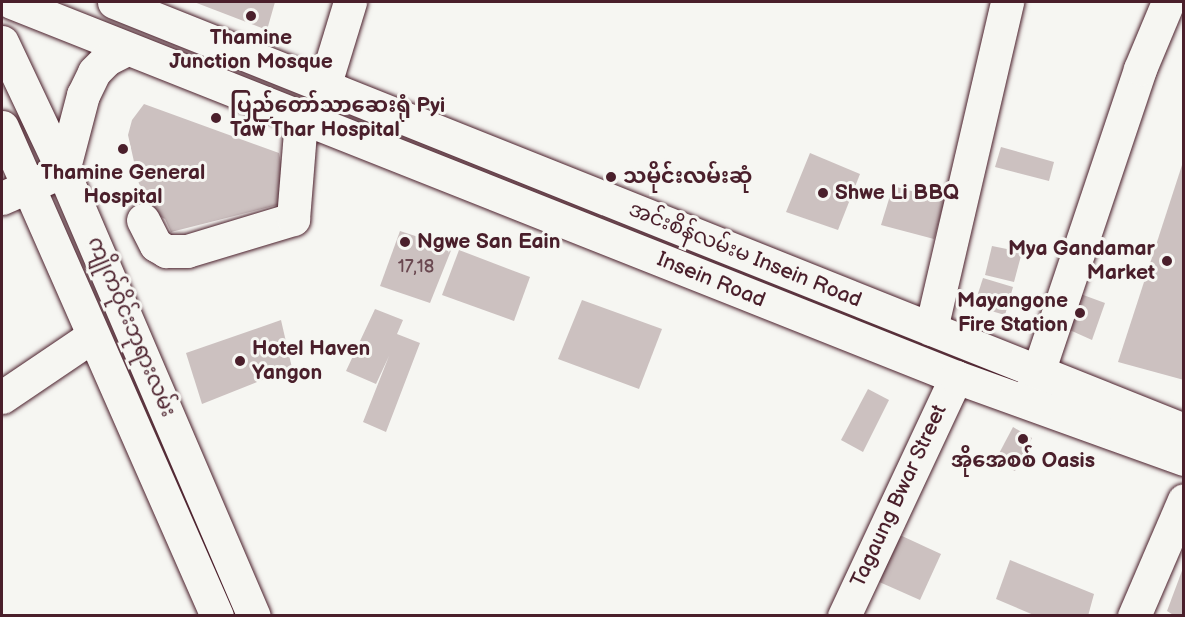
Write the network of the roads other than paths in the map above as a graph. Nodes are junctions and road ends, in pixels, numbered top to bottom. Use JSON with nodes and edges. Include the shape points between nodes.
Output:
{"nodes":[{"id":1,"x":10,"y":2,"type":"edge"},
{"id":2,"x":350,"y":2,"type":"edge"},
{"id":3,"x":1007,"y":2,"type":"edge"},
{"id":4,"x":1168,"y":2,"type":"edge"},
{"id":5,"x":123,"y":3,"type":"edge"},
{"id":6,"x":2,"y":42,"type":"edge"},
{"id":7,"x":127,"y":49,"type":"junction"},
{"id":8,"x":315,"y":83,"type":"junction"},
{"id":9,"x":301,"y":119,"type":"junction"},
{"id":10,"x":2,"y":127,"type":"edge"},
{"id":11,"x":63,"y":171,"type":"junction"},
{"id":12,"x":15,"y":193,"type":"edge"},
{"id":13,"x":143,"y":220,"type":"dead end"},
{"id":14,"x":931,"y":329,"type":"junction"},
{"id":15,"x":91,"y":336,"type":"junction"},
{"id":16,"x":1036,"y":371,"type":"junction"},
{"id":17,"x":956,"y":377,"type":"junction"},
{"id":18,"x":2,"y":397,"type":"edge"},
{"id":19,"x":1028,"y":402,"type":"junction"},
{"id":20,"x":1184,"y":430,"type":"edge"},
{"id":21,"x":1184,"y":459,"type":"edge"},
{"id":22,"x":1184,"y":500,"type":"edge"},
{"id":23,"x":217,"y":615,"type":"edge"},
{"id":24,"x":254,"y":615,"type":"edge"},
{"id":25,"x":844,"y":615,"type":"edge"},
{"id":26,"x":1134,"y":615,"type":"edge"}],
"edges":[{"from":1,"to":7,"type":"main road","name":"Insein Road"},
{"from":2,"to":8,"type":"main road"},
{"from":3,"to":14,"type":"main road"},
{"from":4,"to":16,"type":"main road","via":[[1140,69]]},
{"from":5,"to":8,"type":"main road"},
{"from":6,"to":11,"type":"main road","name":"ကျိုက်ဝိုင်းဘုရားလမ်း"},
{"from":7,"to":9,"type":"main road","name":"Insein Road"},
{"from":7,"to":11,"type":"main road","via":[[107,59],[94,72],[83,95]]},
{"from":8,"to":14,"type":"main road","name":"အင်းစိန်လမ်းမ Insein Road"},
{"from":9,"to":13,"type":"main road","via":[[293,219],[187,251],[166,251],[156,245]]},
{"from":9,"to":17,"type":"main road","name":"Insein Road"},
{"from":10,"to":12,"type":"main road","name":"ကျိုက်ဝိုင်းဘုရားလမ်း"},
{"from":11,"to":12,"type":"main road"},
{"from":11,"to":24,"type":"main road","name":"ကျိုက်ဝိုင်းဘုရားလမ်း"},
{"from":12,"to":15,"type":"main road","name":"ကျိုက်ဝိုင်းဘုရားလမ်း"},
{"from":14,"to":16,"type":"main road","name":"အင်းစိန်လမ်းမ Insein Road"},
{"from":15,"to":18,"type":"main road"},
{"from":15,"to":23,"type":"main road","name":"ကျိုက်ဝိုင်းဘုရားလမ်း","via":[[172,508]]},
{"from":16,"to":19,"type":"main road"},
{"from":16,"to":20,"type":"main road","name":"အင်းစိန်လမ်းမ Insein Road"},
{"from":17,"to":19,"type":"main road","name":"Insein Road"},
{"from":17,"to":25,"type":"main road","name":"Tagaung Bwar Street"},
{"from":19,"to":21,"type":"main road","name":"Insein Road"},
{"from":22,"to":26,"type":"main road"}]}
